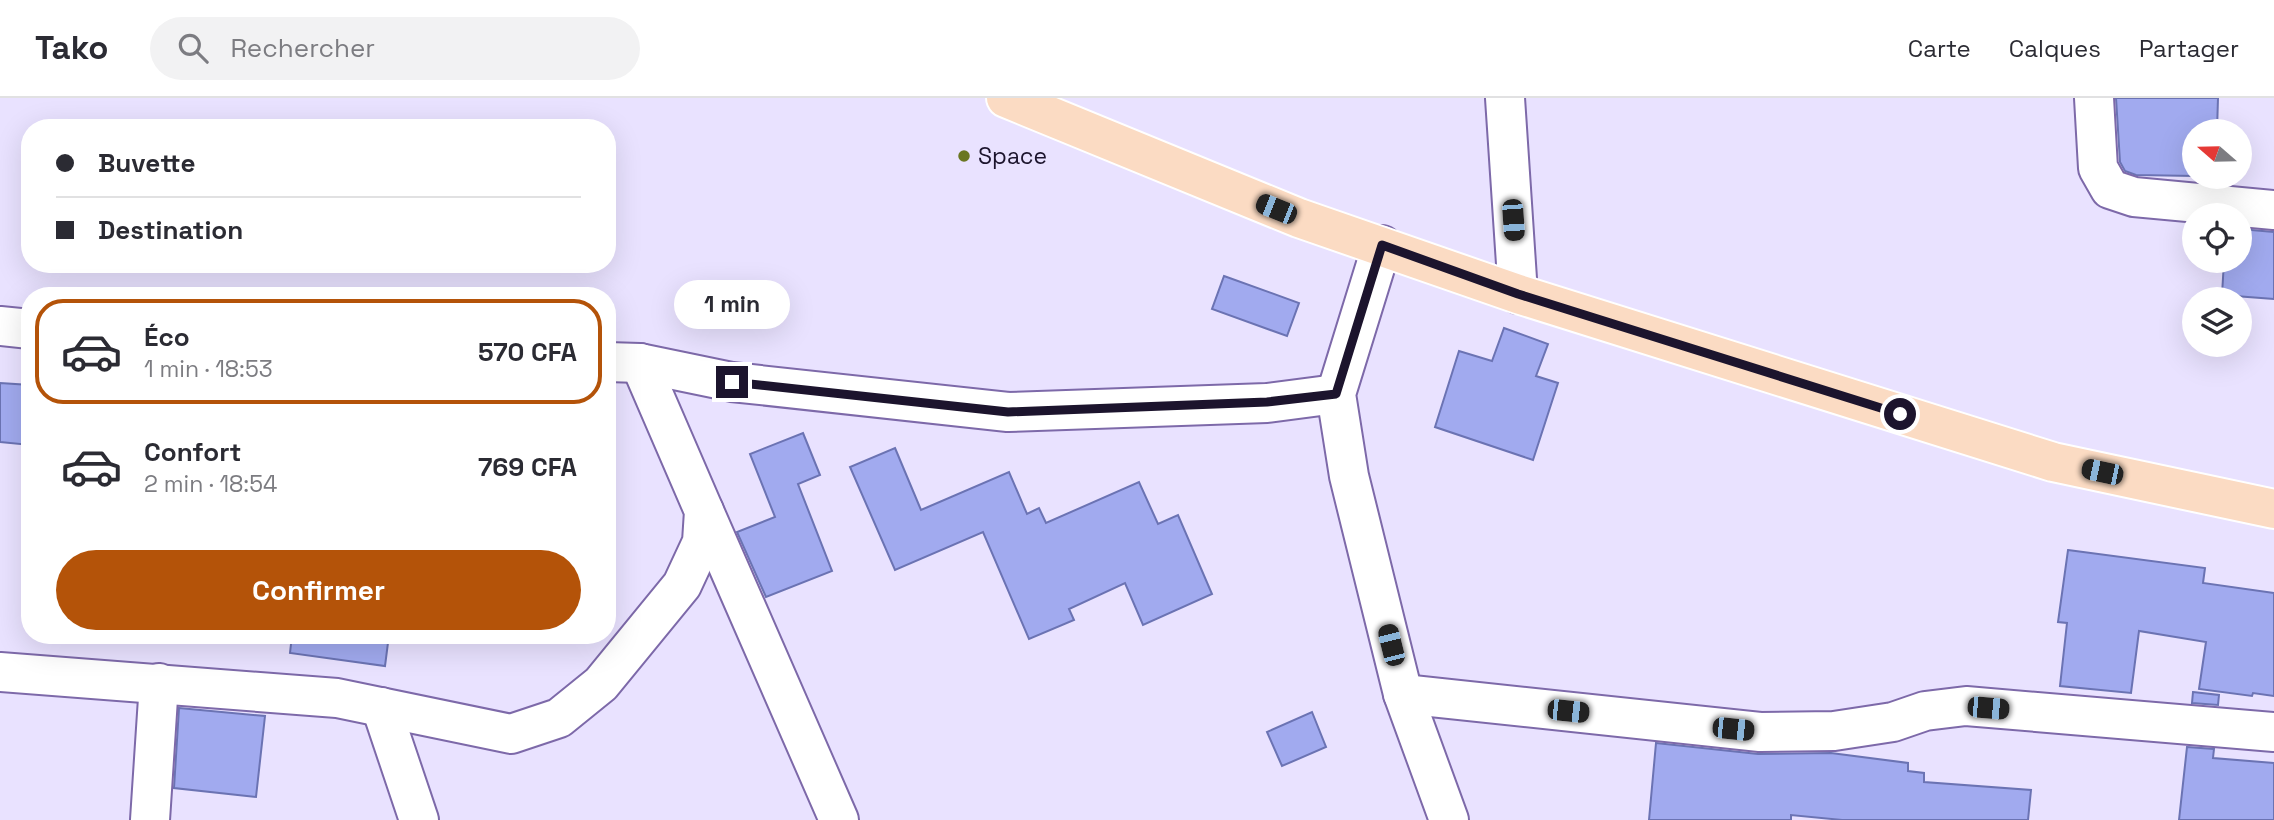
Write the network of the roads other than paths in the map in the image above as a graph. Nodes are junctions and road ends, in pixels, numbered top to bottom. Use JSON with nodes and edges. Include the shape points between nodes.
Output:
{"nodes":[{"id":1,"x":1006,"y":98,"type":"edge"},
{"id":2,"x":1505,"y":98,"type":"edge"},
{"id":3,"x":2094,"y":98,"type":"edge"},
{"id":4,"x":1064,"y":111,"type":"edge"},
{"id":5,"x":2274,"y":210,"type":"edge"},
{"id":6,"x":1382,"y":245,"type":"junction"},
{"id":7,"x":1518,"y":294,"type":"junction"},
{"id":8,"x":0,"y":326,"type":"edge"},
{"id":9,"x":21,"y":328,"type":"edge"},
{"id":10,"x":624,"y":363,"type":"edge"},
{"id":11,"x":1336,"y":394,"type":"junction"},
{"id":12,"x":2274,"y":509,"type":"edge"},
{"id":13,"x":704,"y":512,"type":"junction"},
{"id":14,"x":0,"y":672,"type":"edge"},
{"id":15,"x":159,"y":684,"type":"junction"},
{"id":16,"x":1403,"y":694,"type":"junction"},
{"id":17,"x":381,"y":706,"type":"junction"},
{"id":18,"x":2274,"y":732,"type":"edge"},
{"id":19,"x":150,"y":820,"type":"edge"},
{"id":20,"x":419,"y":820,"type":"edge"},
{"id":21,"x":839,"y":820,"type":"edge"},
{"id":22,"x":1449,"y":820,"type":"edge"}],
"edges":[{"from":1,"to":4,"type":"main road"},
{"from":2,"to":7,"type":"street"},
{"from":3,"to":5,"type":"street","via":[[2098,168],[2110,189],[2134,197]]},
{"from":4,"to":6,"type":"main road","via":[[1299,218]]},
{"from":6,"to":7,"type":"main road"},
{"from":6,"to":11,"type":"street"},
{"from":7,"to":12,"type":"main road","via":[[2053,462]]},
{"from":8,"to":9,"type":"street"},
{"from":10,"to":11,"type":"street","via":[[732,382],[1008,412],[1267,402]]},
{"from":10,"to":13,"type":"street"},
{"from":11,"to":16,"type":"street","via":[[1349,476]]},
{"from":13,"to":17,"type":"street","via":[[702,542],[682,584],[601,684],[559,718],[511,734]]},
{"from":13,"to":21,"type":"street"},
{"from":14,"to":15,"type":"street"},
{"from":15,"to":17,"type":"street","via":[[337,698]]},
{"from":15,"to":19,"type":"street"},
{"from":16,"to":18,"type":"street","via":[[1760,732],[1834,731],[1893,722],[1925,710],[1966,706]]},
{"from":16,"to":22,"type":"street"},
{"from":17,"to":20,"type":"street"}]}
